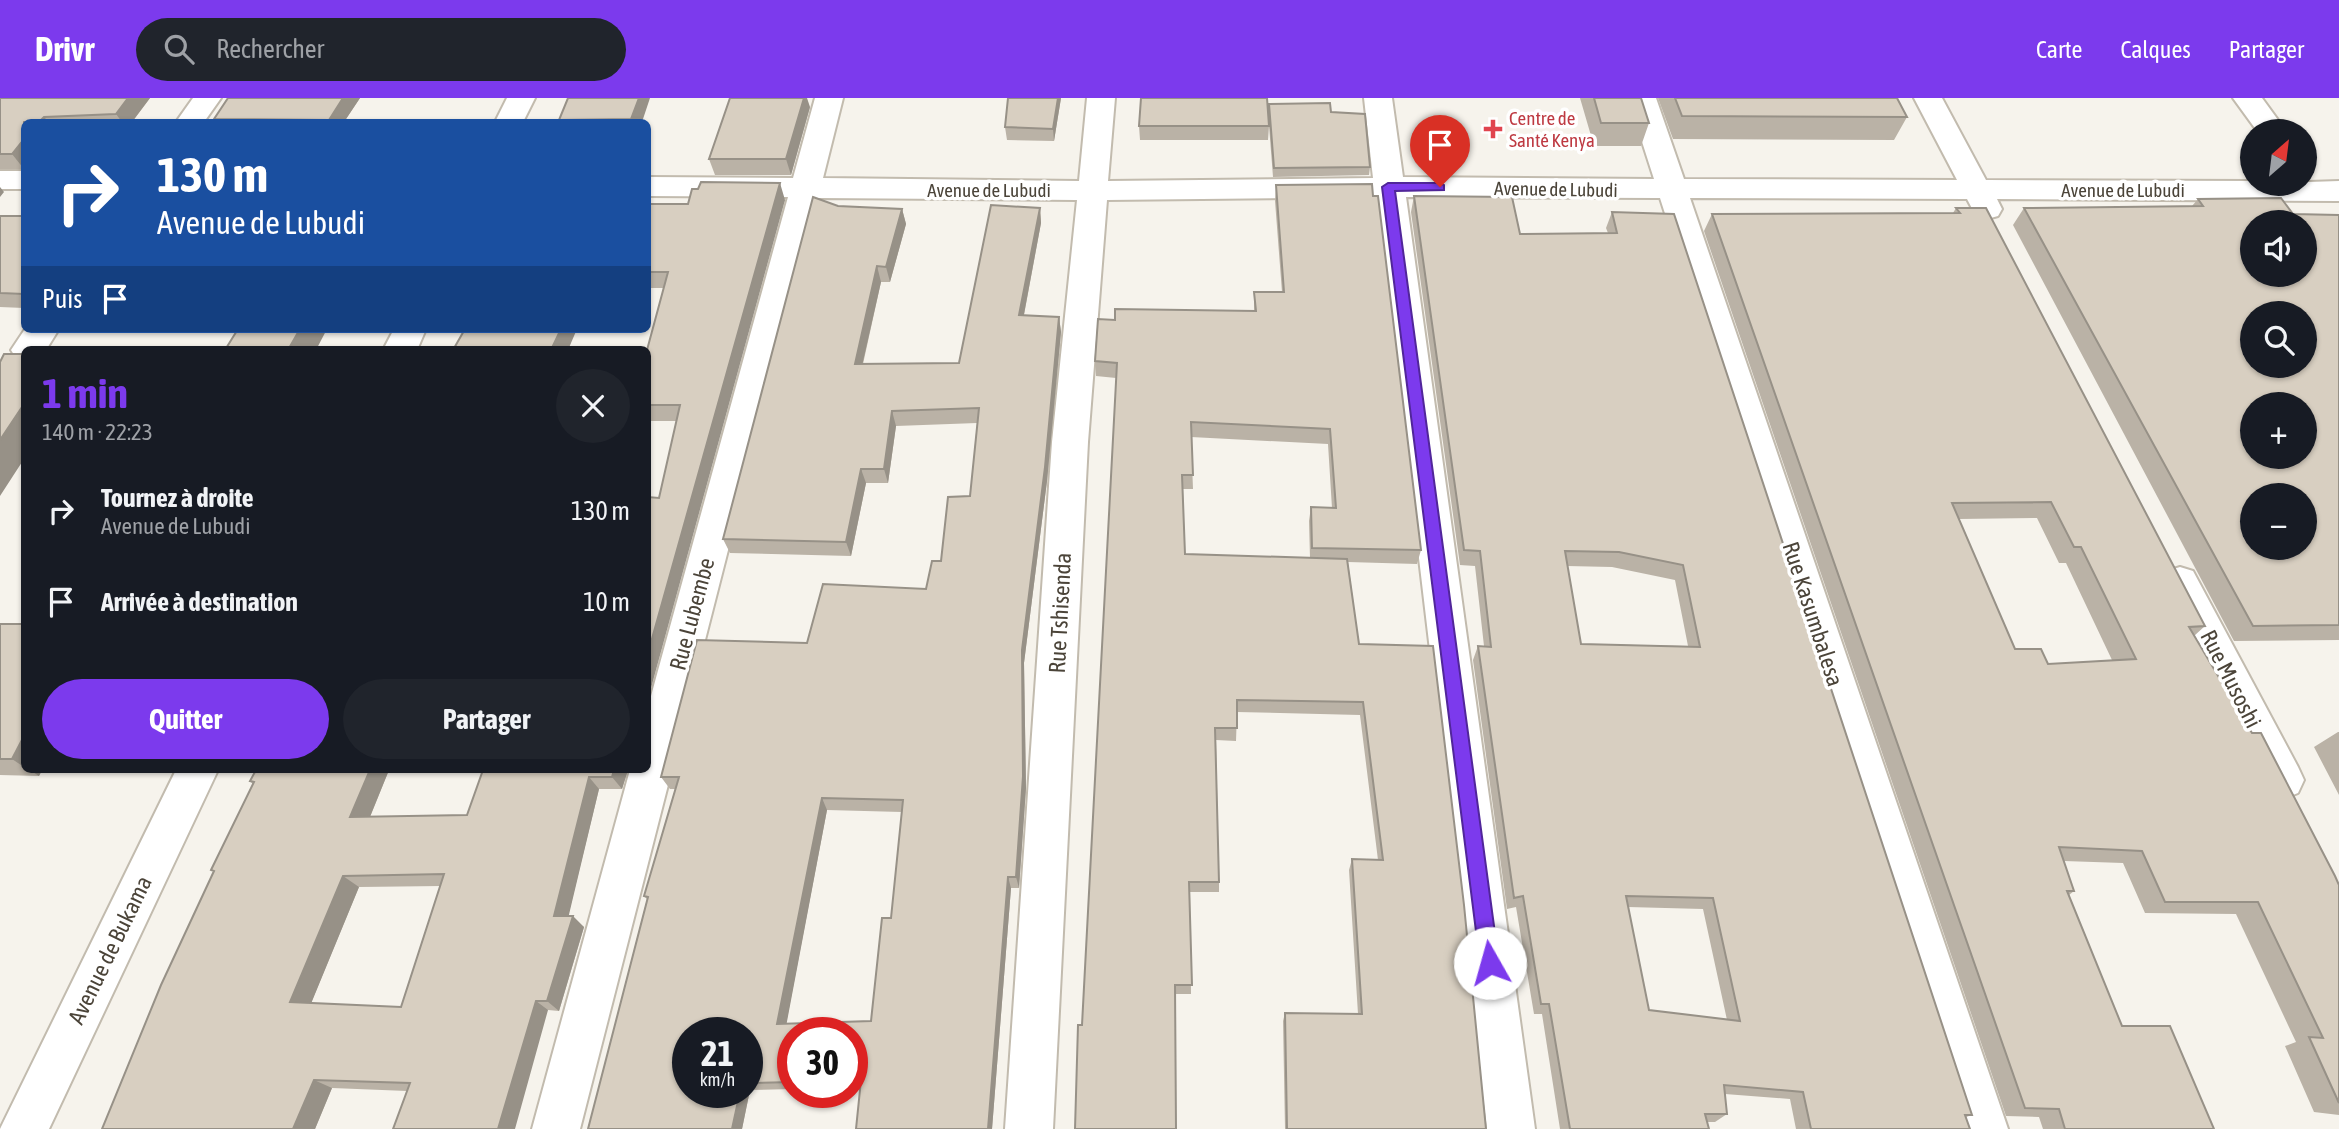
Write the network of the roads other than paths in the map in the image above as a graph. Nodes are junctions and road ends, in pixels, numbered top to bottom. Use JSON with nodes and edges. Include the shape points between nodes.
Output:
{"nodes":[{"id":1,"x":207,"y":98,"type":"edge"},
{"id":2,"x":521,"y":98,"type":"edge"},
{"id":3,"x":829,"y":98,"type":"edge"},
{"id":4,"x":1101,"y":98,"type":"edge"},
{"id":5,"x":1378,"y":98,"type":"edge"},
{"id":6,"x":1643,"y":98,"type":"edge"},
{"id":7,"x":1928,"y":98,"type":"edge"},
{"id":8,"x":2247,"y":98,"type":"edge"},
{"id":9,"x":192,"y":119,"type":"edge"},
{"id":10,"x":510,"y":119,"type":"edge"},
{"id":11,"x":2263,"y":119,"type":"edge"},
{"id":12,"x":0,"y":180,"type":"edge"},
{"id":13,"x":21,"y":180,"type":"edge"},
{"id":14,"x":651,"y":186,"type":"edge"},
{"id":15,"x":2320,"y":186,"type":"edge"},
{"id":16,"x":1388,"y":187,"type":"junction"},
{"id":17,"x":805,"y":189,"type":"junction"},
{"id":18,"x":1976,"y":189,"type":"junction"},
{"id":19,"x":1673,"y":190,"type":"junction"},
{"id":20,"x":1091,"y":191,"type":"junction"},
{"id":21,"x":2339,"y":218,"type":"edge"},
{"id":22,"x":2002,"y":238,"type":"edge"},
{"id":23,"x":2167,"y":557,"type":"edge"},
{"id":24,"x":651,"y":768,"type":"edge"},
{"id":25,"x":196,"y":773,"type":"edge"},
{"id":26,"x":650,"y":773,"type":"edge"},
{"id":27,"x":2301,"y":814,"type":"edge"},
{"id":28,"x":24,"y":1129,"type":"edge"},
{"id":29,"x":555,"y":1129,"type":"edge"},
{"id":30,"x":1029,"y":1129,"type":"edge"},
{"id":31,"x":1511,"y":1129,"type":"edge"},
{"id":32,"x":1984,"y":1129,"type":"edge"}],
"edges":[{"from":1,"to":9,"type":"street"},
{"from":2,"to":10,"type":"street"},
{"from":3,"to":17,"type":"street","name":"Rue Lubembe"},
{"from":4,"to":20,"type":"street","name":"Rue Tshisenda"},
{"from":5,"to":16,"type":"street"},
{"from":6,"to":19,"type":"street","name":"Rue Kasumbalesa"},
{"from":7,"to":18,"type":"street"},
{"from":8,"to":11,"type":"street"},
{"from":12,"to":13,"type":"street"},
{"from":14,"to":17,"type":"street","name":"Avenue de Lubudi"},
{"from":15,"to":18,"type":"street","name":"Avenue de Lubudi"},
{"from":15,"to":21,"type":"street"},
{"from":16,"to":19,"type":"street","name":"Avenue de Lubudi"},
{"from":16,"to":20,"type":"street","name":"Avenue de Lubudi"},
{"from":16,"to":31,"type":"street"},
{"from":17,"to":20,"type":"street","name":"Avenue de Lubudi"},
{"from":17,"to":24,"type":"street","name":"Rue Lubembe"},
{"from":18,"to":19,"type":"street","name":"Avenue de Lubudi"},
{"from":18,"to":22,"type":"street"},
{"from":19,"to":32,"type":"street","name":"Rue Kasumbalesa"},
{"from":20,"to":30,"type":"street","name":"Rue Tshisenda","via":[[1070,442]]},
{"from":23,"to":27,"type":"street","name":"Rue Musoshi"},
{"from":25,"to":28,"type":"street","name":"Avenue de Bukama"},
{"from":26,"to":29,"type":"street","name":"Rue Lubembe"}]}
